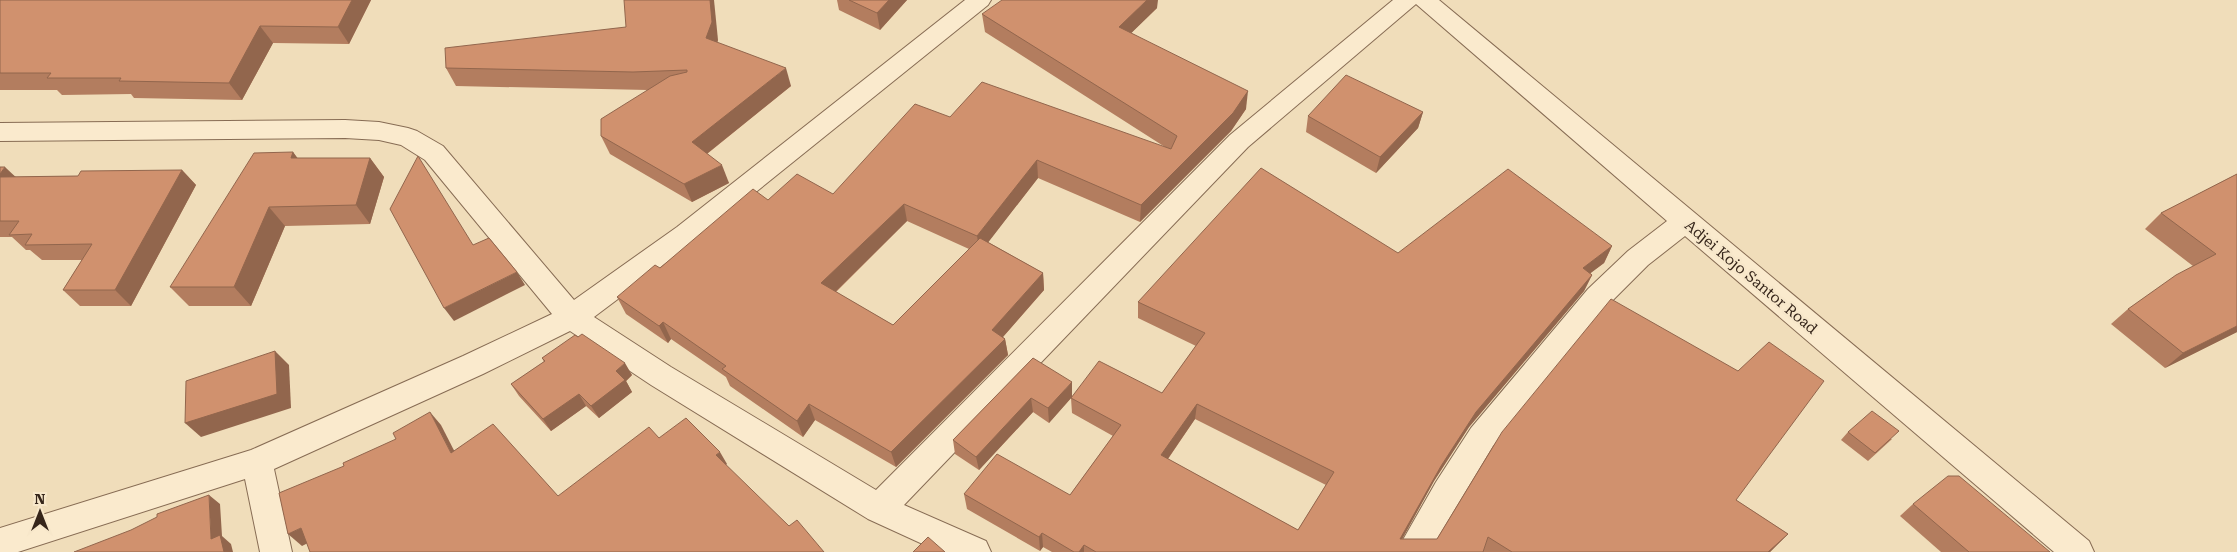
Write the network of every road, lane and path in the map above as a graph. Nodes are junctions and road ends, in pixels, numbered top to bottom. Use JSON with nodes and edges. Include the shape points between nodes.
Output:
{"nodes":[{"id":1,"x":980,"y":0,"type":"edge"},
{"id":2,"x":1407,"y":0,"type":"edge"},
{"id":3,"x":1425,"y":0,"type":"edge"},
{"id":4,"x":0,"y":132,"type":"edge"},
{"id":5,"x":1685,"y":221,"type":"junction"},
{"id":6,"x":572,"y":317,"type":"junction"},
{"id":7,"x":257,"y":462,"type":"junction"},
{"id":8,"x":879,"y":509,"type":"junction"},
{"id":9,"x":0,"y":543,"type":"edge"},
{"id":10,"x":276,"y":552,"type":"edge"},
{"id":11,"x":975,"y":552,"type":"edge"},
{"id":12,"x":1412,"y":552,"type":"edge"},
{"id":13,"x":2078,"y":552,"type":"edge"}],
"edges":[{"from":1,"to":6,"type":"street","via":[[686,234]]},
{"from":2,"to":8,"type":"street","via":[[1239,141]]},
{"from":3,"to":5,"type":"street","name":"Adjei Kojo Santor Road"},
{"from":4,"to":6,"type":"street","via":[[345,129],[408,137],[434,153]]},
{"from":5,"to":12,"type":"street","via":[[1638,258],[1598,297],[1482,437]]},
{"from":5,"to":13,"type":"street","name":"Adjei Kojo Santor Road"},
{"from":6,"to":7,"type":"street"},
{"from":6,"to":8,"type":"street","via":[[661,376]]},
{"from":7,"to":9,"type":"street"},
{"from":7,"to":10,"type":"street"},
{"from":8,"to":11,"type":"street"}]}
